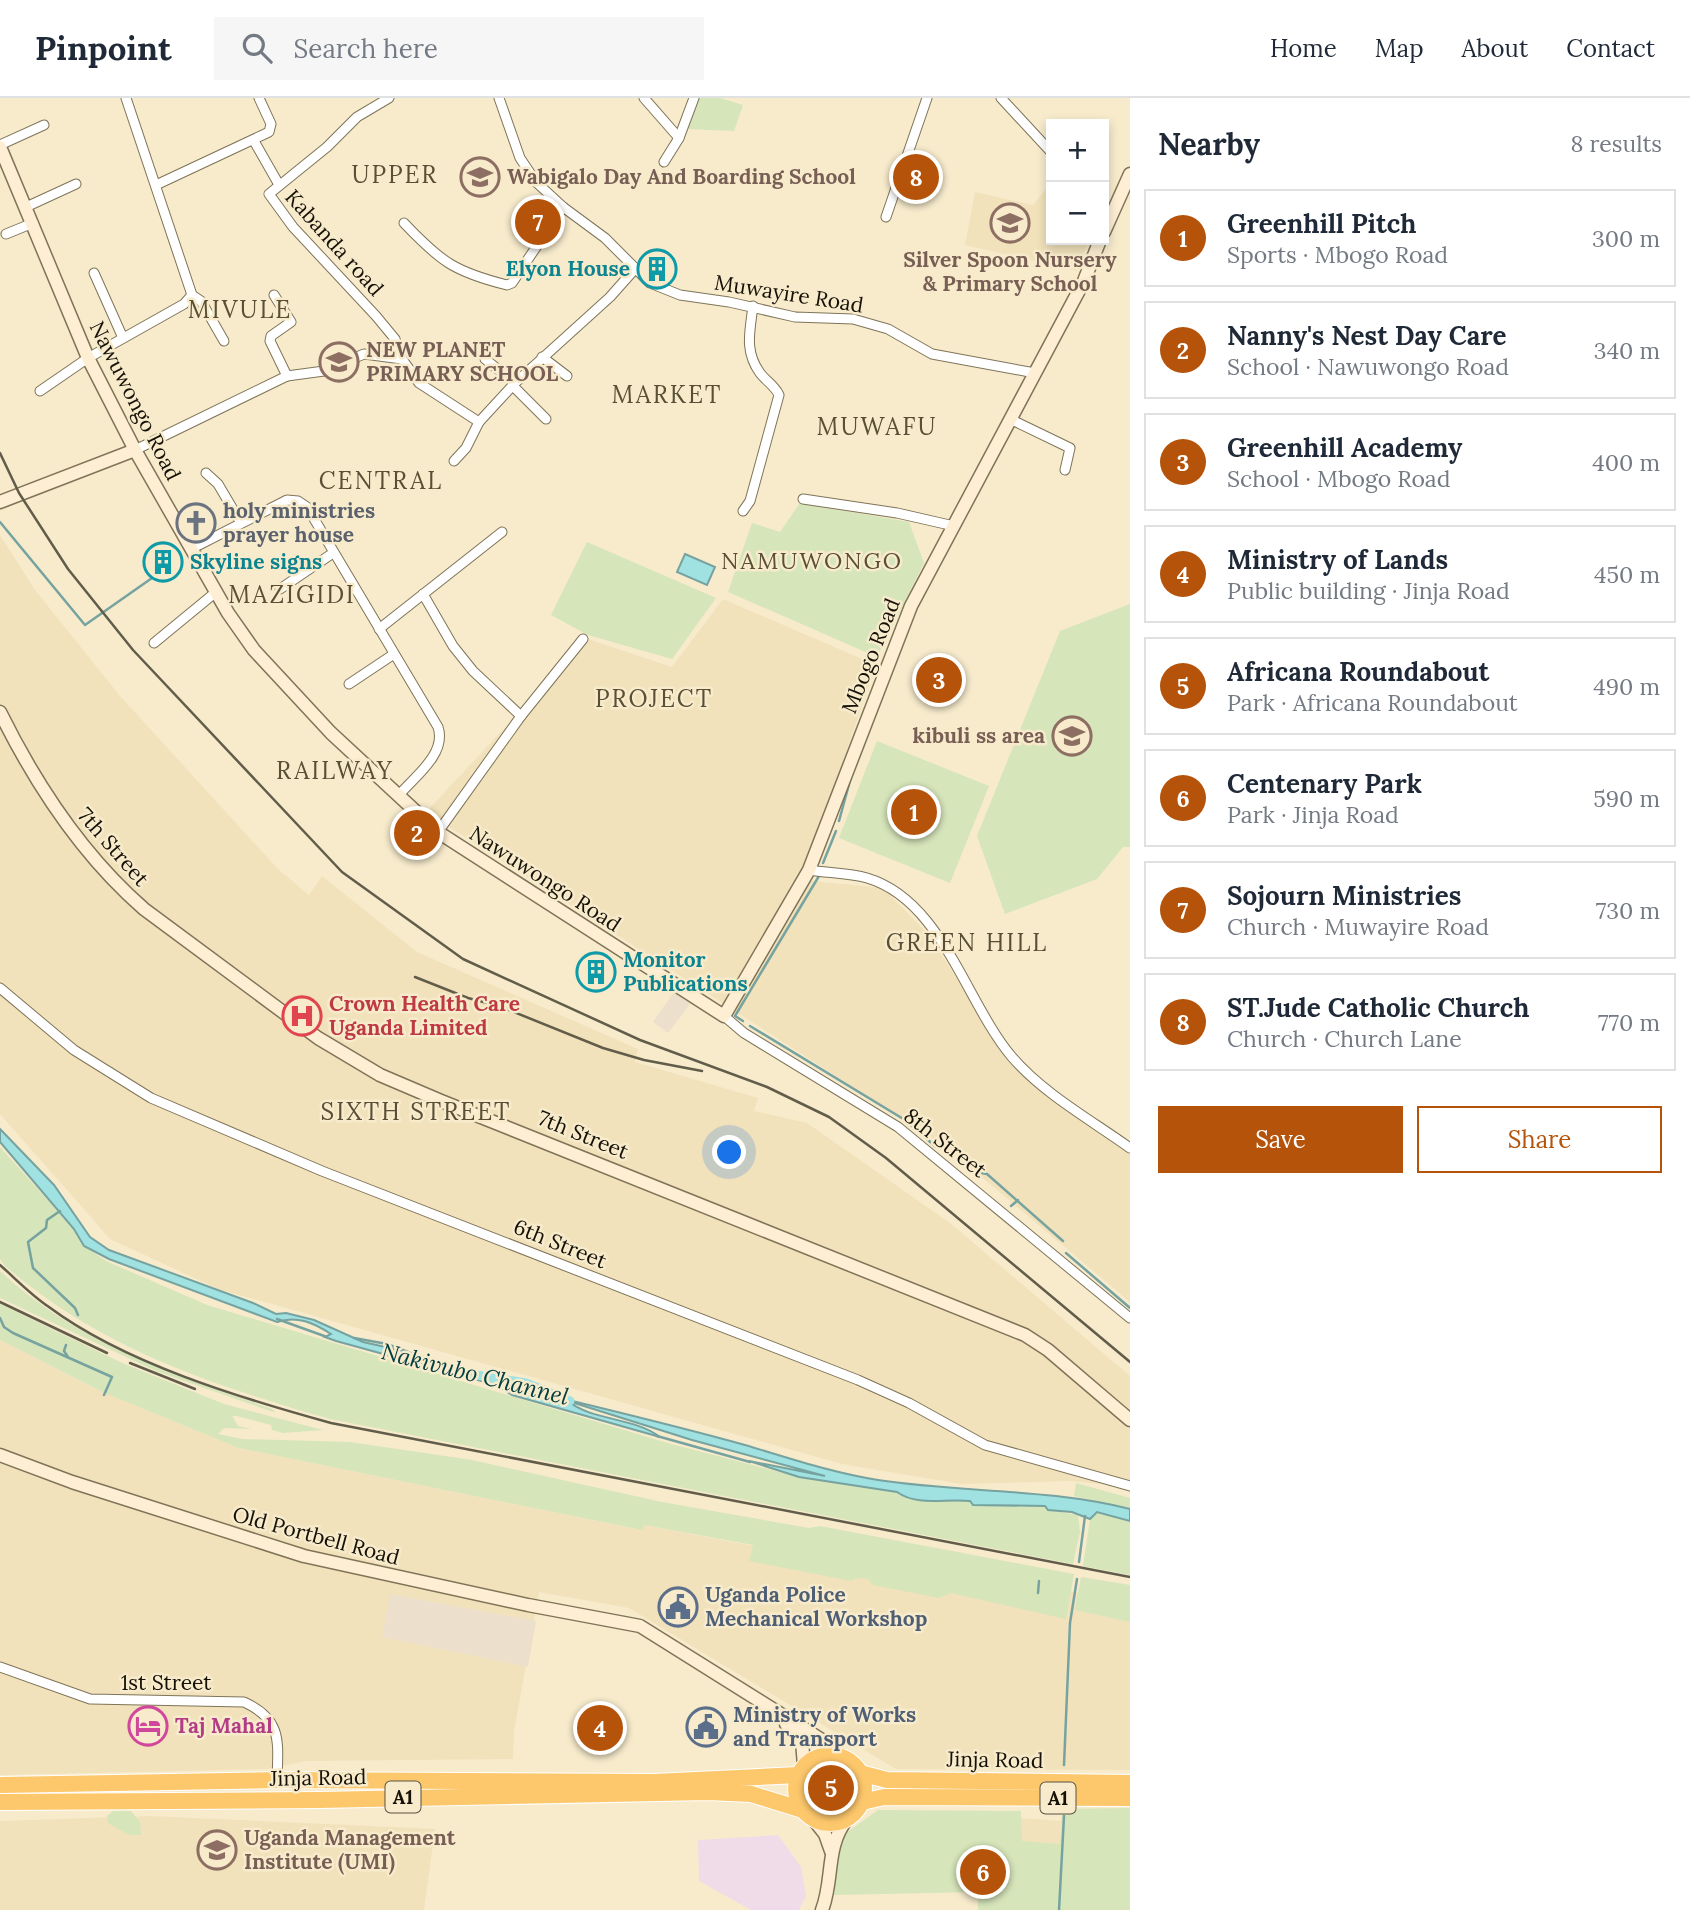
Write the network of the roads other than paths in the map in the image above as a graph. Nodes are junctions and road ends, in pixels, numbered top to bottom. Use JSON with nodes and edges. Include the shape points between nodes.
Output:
{"nodes":[{"id":1,"x":126,"y":98,"type":"edge"},
{"id":2,"x":259,"y":98,"type":"edge"},
{"id":3,"x":389,"y":98,"type":"edge"},
{"id":4,"x":499,"y":98,"type":"edge"},
{"id":5,"x":644,"y":98,"type":"edge"},
{"id":6,"x":694,"y":98,"type":"edge"},
{"id":7,"x":926,"y":98,"type":"edge"},
{"id":8,"x":1001,"y":98,"type":"edge"},
{"id":9,"x":44,"y":125,"type":"dead end"},
{"id":10,"x":679,"y":138,"type":"junction"},
{"id":11,"x":254,"y":141,"type":"junction"},
{"id":12,"x":0,"y":146,"type":"edge"},
{"id":13,"x":1046,"y":147,"type":"edge"},
{"id":14,"x":664,"y":162,"type":"dead end"},
{"id":15,"x":1130,"y":174,"type":"edge"},
{"id":16,"x":278,"y":183,"type":"junction"},
{"id":17,"x":76,"y":184,"type":"dead end"},
{"id":18,"x":156,"y":185,"type":"junction"},
{"id":19,"x":26,"y":207,"type":"junction"},
{"id":20,"x":562,"y":207,"type":"junction"},
{"id":21,"x":1109,"y":210,"type":"edge"},
{"id":22,"x":886,"y":217,"type":"dead end"},
{"id":23,"x":33,"y":223,"type":"junction"},
{"id":24,"x":404,"y":223,"type":"dead end"},
{"id":25,"x":6,"y":234,"type":"dead end"},
{"id":26,"x":1098,"y":245,"type":"edge"},
{"id":27,"x":634,"y":270,"type":"junction"},
{"id":28,"x":94,"y":273,"type":"dead end"},
{"id":29,"x":192,"y":295,"type":"junction"},
{"id":30,"x":274,"y":295,"type":"dead end"},
{"id":31,"x":753,"y":306,"type":"junction"},
{"id":32,"x":123,"y":338,"type":"junction"},
{"id":33,"x":224,"y":341,"type":"dead end"},
{"id":34,"x":542,"y":357,"type":"junction"},
{"id":35,"x":88,"y":358,"type":"junction"},
{"id":36,"x":402,"y":359,"type":"junction"},
{"id":37,"x":485,"y":359,"type":"dead end"},
{"id":38,"x":1035,"y":373,"type":"junction"},
{"id":39,"x":287,"y":376,"type":"junction"},
{"id":40,"x":567,"y":376,"type":"dead end"},
{"id":41,"x":514,"y":384,"type":"junction"},
{"id":42,"x":40,"y":391,"type":"dead end"},
{"id":43,"x":547,"y":419,"type":"dead end"},
{"id":44,"x":1010,"y":419,"type":"junction"},
{"id":45,"x":480,"y":422,"type":"junction"},
{"id":46,"x":135,"y":450,"type":"junction"},
{"id":47,"x":454,"y":461,"type":"dead end"},
{"id":48,"x":1066,"y":470,"type":"dead end"},
{"id":49,"x":206,"y":473,"type":"dead end"},
{"id":50,"x":803,"y":499,"type":"dead end"},
{"id":51,"x":0,"y":502,"type":"edge"},
{"id":52,"x":743,"y":511,"type":"dead end"},
{"id":53,"x":241,"y":523,"type":"junction"},
{"id":54,"x":954,"y":526,"type":"junction"},
{"id":55,"x":502,"y":533,"type":"dead end"},
{"id":56,"x":191,"y":549,"type":"junction"},
{"id":57,"x":333,"y":553,"type":"junction"},
{"id":58,"x":280,"y":589,"type":"dead end"},
{"id":59,"x":216,"y":592,"type":"junction"},
{"id":60,"x":424,"y":594,"type":"junction"},
{"id":61,"x":379,"y":629,"type":"junction"},
{"id":62,"x":583,"y":639,"type":"dead end"},
{"id":63,"x":154,"y":643,"type":"dead end"},
{"id":64,"x":394,"y":654,"type":"junction"},
{"id":65,"x":349,"y":684,"type":"dead end"},
{"id":66,"x":0,"y":712,"type":"edge"},
{"id":67,"x":521,"y":716,"type":"junction"},
{"id":68,"x":398,"y":796,"type":"junction"},
{"id":69,"x":438,"y":832,"type":"junction"},
{"id":70,"x":809,"y":870,"type":"junction"},
{"id":71,"x":0,"y":988,"type":"edge"},
{"id":72,"x":724,"y":1016,"type":"junction"},
{"id":73,"x":1130,"y":1148,"type":"edge"},
{"id":74,"x":1130,"y":1318,"type":"edge"},
{"id":75,"x":1130,"y":1420,"type":"edge"},
{"id":76,"x":0,"y":1455,"type":"edge"},
{"id":77,"x":1130,"y":1486,"type":"edge"},
{"id":78,"x":630,"y":1626,"type":"junction"},
{"id":79,"x":0,"y":1667,"type":"edge"},
{"id":80,"x":844,"y":1758,"type":"junction"},
{"id":81,"x":801,"y":1771,"type":"junction"},
{"id":82,"x":860,"y":1773,"type":"junction"},
{"id":83,"x":277,"y":1780,"type":"junction"},
{"id":84,"x":318,"y":1780,"type":"junction"},
{"id":85,"x":236,"y":1781,"type":"junction"},
{"id":86,"x":1130,"y":1783,"type":"edge"},
{"id":87,"x":0,"y":1785,"type":"edge"},
{"id":88,"x":1130,"y":1798,"type":"edge"},
{"id":89,"x":237,"y":1800,"type":"junction"},
{"id":90,"x":320,"y":1800,"type":"junction"},
{"id":91,"x":0,"y":1802,"type":"edge"},
{"id":92,"x":862,"y":1802,"type":"junction"},
{"id":93,"x":808,"y":1815,"type":"junction"},
{"id":94,"x":847,"y":1819,"type":"junction"},
{"id":95,"x":831,"y":1851,"type":"junction"},
{"id":96,"x":822,"y":1910,"type":"edge"}],
"edges":[{"from":1,"to":18,"type":"street"},
{"from":2,"to":11,"type":"street","via":[[271,128]]},
{"from":3,"to":16,"type":"street","name":"Kabanda road","via":[[357,117],[327,147]]},
{"from":4,"to":20,"type":"street","name":"Muwayire Road","via":[[520,158]]},
{"from":5,"to":10,"type":"street"},
{"from":6,"to":10,"type":"street"},
{"from":7,"to":22,"type":"street"},
{"from":8,"to":13,"type":"street"},
{"from":9,"to":12,"type":"street"},
{"from":10,"to":14,"type":"street"},
{"from":11,"to":16,"type":"street"},
{"from":11,"to":18,"type":"street"},
{"from":12,"to":19,"type":"street","name":"Nawuwongo Road"},
{"from":15,"to":21,"type":"street"},
{"from":16,"to":36,"type":"street","name":"Kabanda road","via":[[269,194],[271,199],[395,339]]},
{"from":17,"to":19,"type":"street"},
{"from":18,"to":29,"type":"street"},
{"from":19,"to":23,"type":"street","name":"Nawuwongo Road"},
{"from":20,"to":24,"type":"street","via":[[507,285],[444,262]]},
{"from":20,"to":27,"type":"street","name":"Muwayire Road","via":[[605,238]]},
{"from":23,"to":25,"type":"street"},
{"from":23,"to":35,"type":"street","name":"Nawuwongo Road"},
{"from":26,"to":38,"type":"street","name":"Mbogo Road"},
{"from":27,"to":31,"type":"street","name":"Muwayire Road","via":[[665,290]]},
{"from":27,"to":34,"type":"street"},
{"from":28,"to":32,"type":"street"},
{"from":29,"to":32,"type":"street"},
{"from":29,"to":33,"type":"street","via":[[201,301]]},
{"from":30,"to":39,"type":"street","via":[[290,322],[270,341]]},
{"from":31,"to":38,"type":"street","name":"Muwayire Road","via":[[795,317],[869,323],[932,354]]},
{"from":31,"to":52,"type":"street","via":[[749,353],[779,395],[750,501]]},
{"from":32,"to":35,"type":"street"},
{"from":34,"to":40,"type":"street"},
{"from":34,"to":41,"type":"street"},
{"from":35,"to":42,"type":"street"},
{"from":35,"to":46,"type":"street","name":"Nawuwongo Road"},
{"from":36,"to":39,"type":"street","via":[[364,354],[324,371]]},
{"from":36,"to":45,"type":"street","name":"Kabanda road","via":[[419,383]]},
{"from":37,"to":41,"type":"street"},
{"from":38,"to":44,"type":"street","name":"Mbogo Road"},
{"from":39,"to":46,"type":"street"},
{"from":41,"to":43,"type":"street"},
{"from":41,"to":45,"type":"street"},
{"from":44,"to":48,"type":"street","via":[[1070,448]]},
{"from":44,"to":54,"type":"street","name":"Mbogo Road"},
{"from":45,"to":47,"type":"street"},
{"from":46,"to":51,"type":"street"},
{"from":46,"to":56,"type":"street","name":"Nawuwongo Road"},
{"from":49,"to":53,"type":"street","via":[[218,484]]},
{"from":50,"to":54,"type":"street"},
{"from":53,"to":56,"type":"street"},
{"from":53,"to":57,"type":"street","via":[[287,500],[298,500],[307,506]]},
{"from":54,"to":70,"type":"street","name":"Mbogo Road","via":[[911,606]]},
{"from":55,"to":60,"type":"street"},
{"from":56,"to":59,"type":"street","name":"Nawuwongo Road"},
{"from":57,"to":58,"type":"street"},
{"from":57,"to":61,"type":"street"},
{"from":59,"to":63,"type":"street"},
{"from":59,"to":68,"type":"street","name":"Nawuwongo Road","via":[[254,650],[287,688]]},
{"from":60,"to":61,"type":"street"},
{"from":60,"to":67,"type":"street","via":[[453,646]]},
{"from":61,"to":64,"type":"street"},
{"from":62,"to":67,"type":"street"},
{"from":64,"to":65,"type":"street"},
{"from":64,"to":68,"type":"street","via":[[442,739],[438,750]]},
{"from":66,"to":75,"type":"street","name":"7th Street","via":[[56,811],[119,888],[350,1059],[441,1101],[1025,1335]]},
{"from":67,"to":69,"type":"street"},
{"from":68,"to":69,"type":"street","name":"Nawuwongo Road"},
{"from":69,"to":72,"type":"street","name":"Nawuwongo Road"},
{"from":70,"to":72,"type":"street","name":"Mbogo Road"},
{"from":70,"to":73,"type":"street","via":[[864,877],[903,900],[939,937],[1011,1056],[1048,1090]]},
{"from":71,"to":77,"type":"street","name":"6th Street","via":[[93,1063],[172,1107],[322,1171],[858,1380],[985,1445]]},
{"from":72,"to":74,"type":"street","name":"8th Street","via":[[744,1033],[898,1127]]},
{"from":76,"to":78,"type":"street","name":"Old Portbell Road","via":[[304,1556]]},
{"from":78,"to":80,"type":"street","name":"Old Portbell Road","via":[[644,1628]]},
{"from":78,"to":81,"type":"street","name":"Old Portbell Road","via":[[785,1723],[802,1741]]},
{"from":79,"to":83,"type":"street","name":"1st Street","via":[[90,1699],[244,1702],[274,1727]]},
{"from":80,"to":81,"type":"highway","number":"A1","via":[[823,1755]]},
{"from":80,"to":82,"type":"highway"},
{"from":81,"to":84,"type":"highway","name":"Jinja Road","number":"A1","via":[[654,1782]]},
{"from":81,"to":93,"type":"highway","via":[[795,1787]]},
{"from":82,"to":86,"type":"highway","name":"Jinja Road","number":"A1","via":[[887,1780]]},
{"from":82,"to":92,"type":"highway"},
{"from":83,"to":84,"type":"highway","name":"Jinja Road","number":"A1"},
{"from":83,"to":85,"type":"highway","name":"Jinja Road","number":"A1"},
{"from":84,"to":90,"type":"highway","via":[[324,1787]]},
{"from":85,"to":87,"type":"highway","name":"Jinja Road","number":"A1"},
{"from":85,"to":89,"type":"highway","via":[[233,1794]]},
{"from":88,"to":92,"type":"highway","name":"Jinja Road","number":"A1","via":[[884,1797]]},
{"from":89,"to":90,"type":"highway","name":"Jinja Road","number":"A1"},
{"from":89,"to":91,"type":"highway","name":"Jinja Road","number":"A1"},
{"from":90,"to":93,"type":"highway","name":"Jinja Road","number":"A1","via":[[708,1792],[751,1794]]},
{"from":92,"to":94,"type":"highway"},
{"from":93,"to":94,"type":"highway","number":"A1","via":[[836,1823]]},
{"from":93,"to":95,"type":"street","via":[[825,1834]]},
{"from":94,"to":95,"type":"street"},
{"from":95,"to":96,"type":"street"}]}
